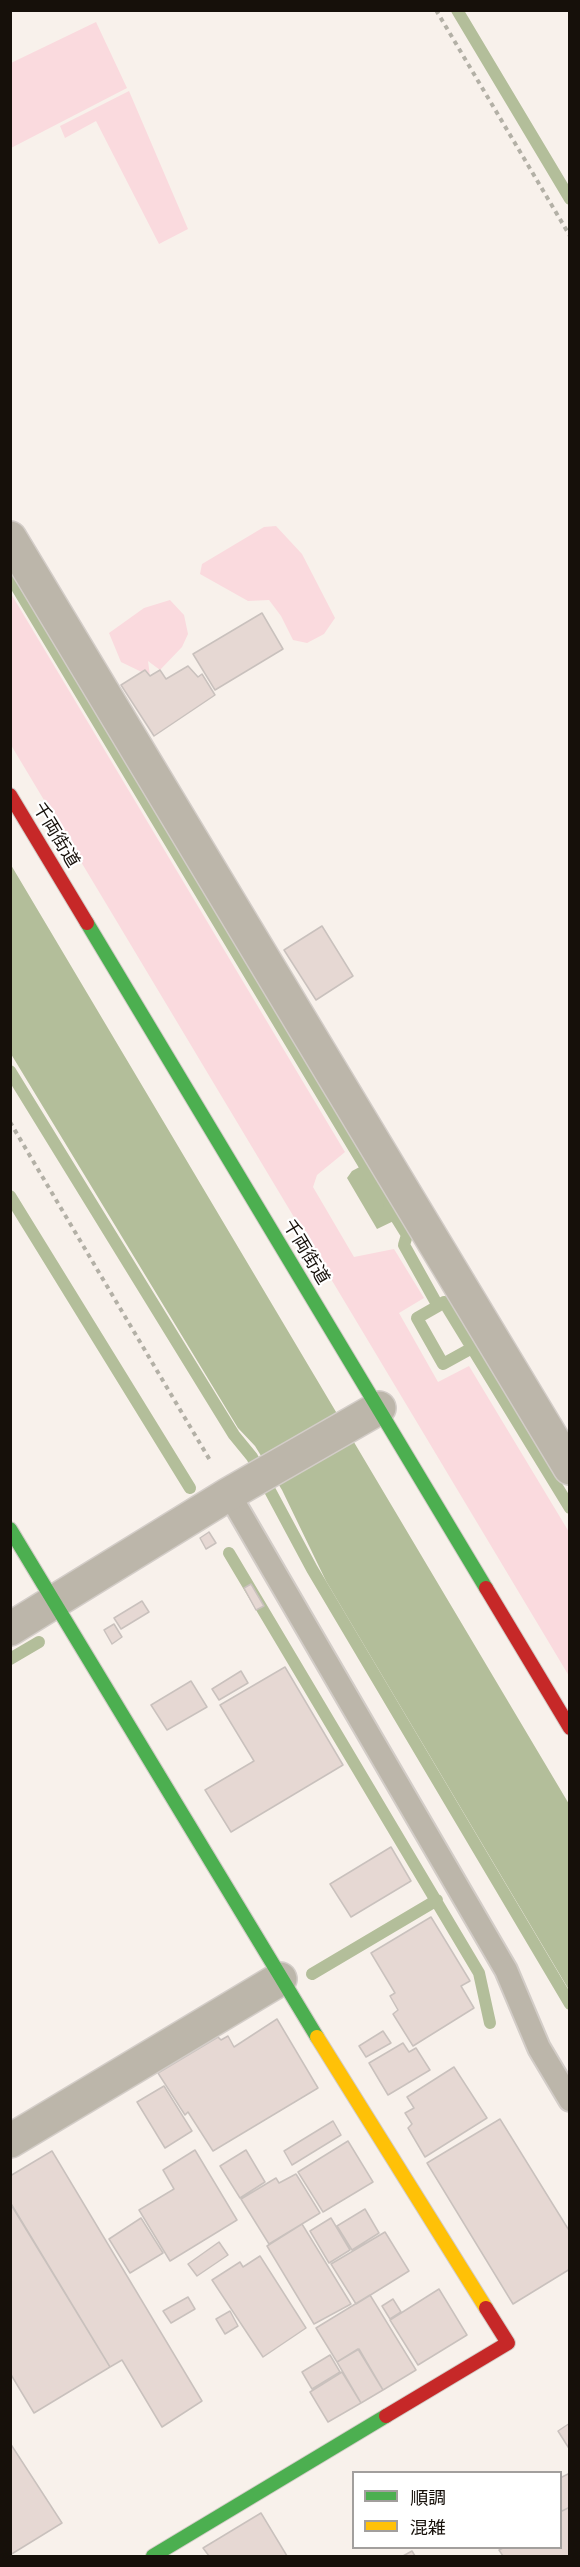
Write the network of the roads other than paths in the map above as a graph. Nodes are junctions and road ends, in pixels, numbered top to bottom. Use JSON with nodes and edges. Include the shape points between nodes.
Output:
{"nodes":[{"id":1,"x":10,"y":538,"type":"edge"},
{"id":2,"x":10,"y":795,"type":"edge"},
{"id":3,"x":366,"y":1415,"type":"junction"},
{"id":4,"x":570,"y":1468,"type":"edge"},
{"id":5,"x":239,"y":1488,"type":"junction"},
{"id":6,"x":10,"y":1529,"type":"edge"},
{"id":7,"x":56,"y":1602,"type":"junction"},
{"id":8,"x":10,"y":1629,"type":"edge"},
{"id":9,"x":570,"y":1728,"type":"edge"},
{"id":10,"x":280,"y":1979,"type":"junction"},
{"id":11,"x":570,"y":2100,"type":"edge"},
{"id":12,"x":10,"y":2141,"type":"edge"},
{"id":13,"x":153,"y":2556,"type":"edge"}],
"edges":[{"from":1,"to":4,"type":"street"},
{"from":2,"to":3,"type":"street","name":"千両街道"},
{"from":3,"to":5,"type":"street"},
{"from":3,"to":9,"type":"street","name":"千両街道"},
{"from":5,"to":7,"type":"street"},
{"from":5,"to":11,"type":"lane","via":[[506,1970],[539,2048]]},
{"from":6,"to":7,"type":"street"},
{"from":7,"to":8,"type":"street"},
{"from":7,"to":10,"type":"street"},
{"from":10,"to":12,"type":"street"},
{"from":10,"to":13,"type":"street","via":[[508,2343]]}]}
